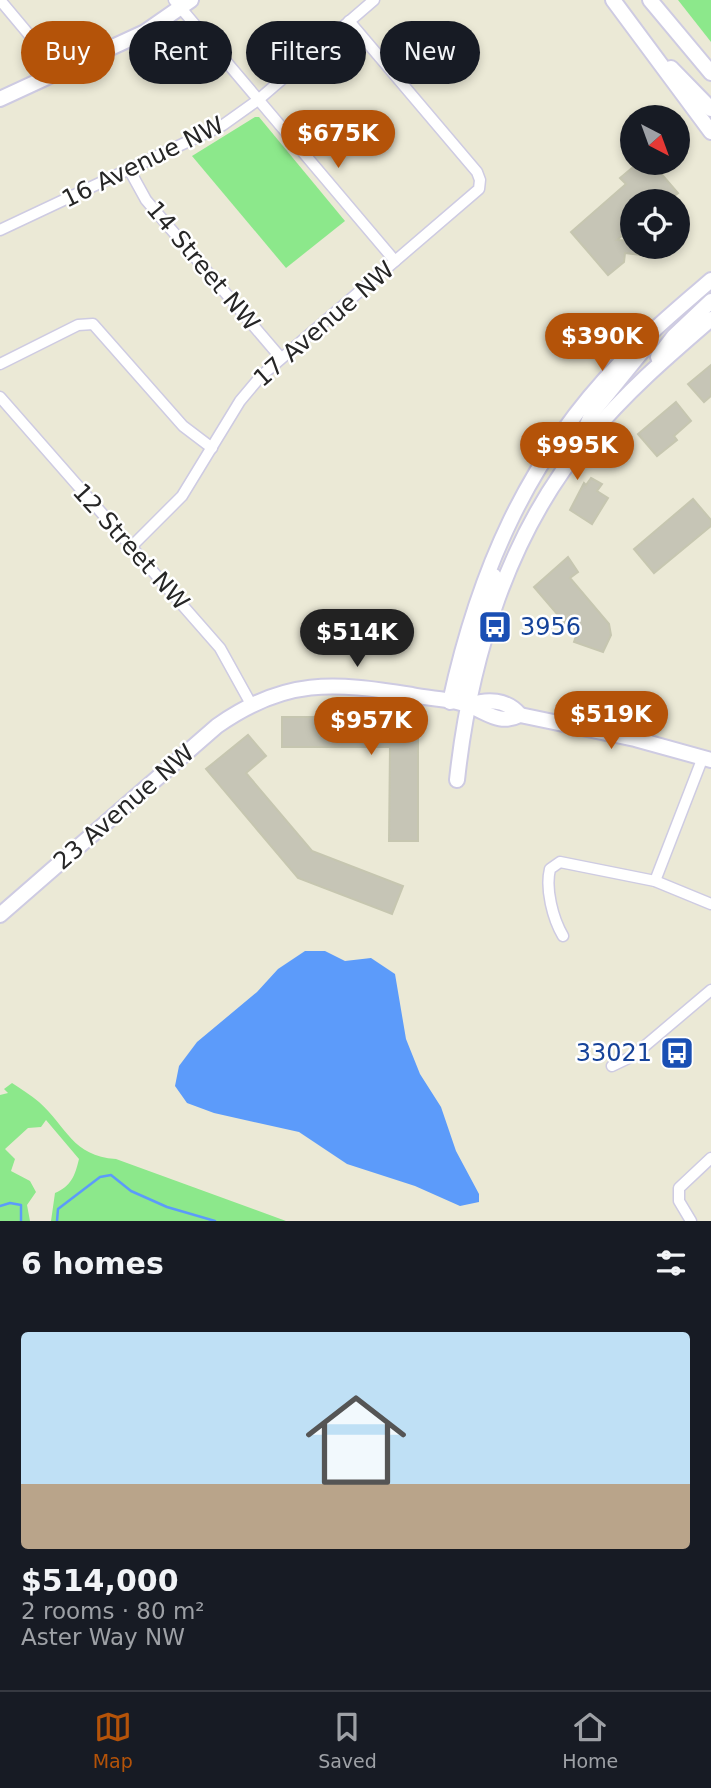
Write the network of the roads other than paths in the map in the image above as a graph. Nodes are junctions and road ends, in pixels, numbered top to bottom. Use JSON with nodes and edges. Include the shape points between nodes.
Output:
{"nodes":[{"id":1,"x":0,"y":0,"type":"edge"},
{"id":2,"x":374,"y":0,"type":"edge"},
{"id":3,"x":613,"y":0,"type":"edge"},
{"id":4,"x":650,"y":0,"type":"edge"},
{"id":5,"x":182,"y":3,"type":"edge"},
{"id":6,"x":349,"y":21,"type":"edge"},
{"id":7,"x":21,"y":24,"type":"edge"},
{"id":8,"x":366,"y":41,"type":"edge"},
{"id":9,"x":646,"y":46,"type":"junction"},
{"id":10,"x":115,"y":47,"type":"edge"},
{"id":11,"x":711,"y":73,"type":"edge"},
{"id":12,"x":33,"y":84,"type":"edge"},
{"id":13,"x":276,"y":84,"type":"edge"},
{"id":14,"x":0,"y":99,"type":"edge"},
{"id":15,"x":258,"y":100,"type":"junction"},
{"id":16,"x":711,"y":110,"type":"edge"},
{"id":17,"x":711,"y":132,"type":"edge"},
{"id":18,"x":130,"y":171,"type":"junction"},
{"id":19,"x":0,"y":230,"type":"edge"},
{"id":20,"x":395,"y":261,"type":"junction"},
{"id":21,"x":711,"y":280,"type":"edge"},
{"id":22,"x":711,"y":301,"type":"edge"},
{"id":23,"x":711,"y":319,"type":"edge"},
{"id":24,"x":666,"y":320,"type":"junction"},
{"id":25,"x":281,"y":358,"type":"junction"},
{"id":26,"x":0,"y":364,"type":"edge"},
{"id":27,"x":646,"y":376,"type":"junction"},
{"id":28,"x":0,"y":397,"type":"edge"},
{"id":29,"x":588,"y":437,"type":"junction"},
{"id":30,"x":212,"y":448,"type":"junction"},
{"id":31,"x":524,"y":494,"type":"junction"},
{"id":32,"x":131,"y":547,"type":"junction"},
{"id":33,"x":450,"y":702,"type":"junction"},
{"id":34,"x":251,"y":704,"type":"junction"},
{"id":35,"x":470,"y":705,"type":"junction"},
{"id":36,"x":707,"y":758,"type":"edge"},
{"id":37,"x":457,"y":779,"type":"dead end"},
{"id":38,"x":655,"y":881,"type":"junction"},
{"id":39,"x":711,"y":904,"type":"edge"},
{"id":40,"x":0,"y":915,"type":"edge"},
{"id":41,"x":563,"y":936,"type":"dead end"},
{"id":42,"x":711,"y":990,"type":"edge"},
{"id":43,"x":612,"y":1066,"type":"dead end"},
{"id":44,"x":711,"y":1158,"type":"edge"},
{"id":45,"x":691,"y":1221,"type":"edge"}],
"edges":[{"from":1,"to":7,"type":"street"},
{"from":2,"to":6,"type":"street","name":"16 Avenue NW"},
{"from":3,"to":9,"type":"main road"},
{"from":4,"to":11,"type":"main road"},
{"from":5,"to":10,"type":"main road"},
{"from":5,"to":15,"type":"street"},
{"from":8,"to":20,"type":"street","name":"17 Avenue NW","via":[[481,180],[476,192]]},
{"from":9,"to":16,"type":"main road"},
{"from":9,"to":17,"type":"main road"},
{"from":12,"to":14,"type":"main road"},
{"from":13,"to":15,"type":"street","name":"16 Avenue NW"},
{"from":15,"to":18,"type":"street","name":"16 Avenue NW","via":[[211,132]]},
{"from":15,"to":20,"type":"street"},
{"from":18,"to":19,"type":"street","name":"16 Avenue NW"},
{"from":18,"to":25,"type":"street","name":"14 Street NW","via":[[146,200]]},
{"from":20,"to":25,"type":"street","name":"17 Avenue NW"},
{"from":21,"to":24,"type":"main road"},
{"from":22,"to":27,"type":"main road","via":[[674,336]]},
{"from":23,"to":27,"type":"main road"},
{"from":24,"to":29,"type":"main road","via":[[592,413]]},
{"from":24,"to":31,"type":"main road","via":[[574,415]]},
{"from":25,"to":30,"type":"street","name":"17 Avenue NW","via":[[246,393]]},
{"from":26,"to":30,"type":"street","via":[[89,323],[99,327],[183,426]]},
{"from":27,"to":29,"type":"main road"},
{"from":28,"to":32,"type":"street","name":"12 Street NW"},
{"from":29,"to":35,"type":"main road","via":[[552,489],[512,564],[487,631]]},
{"from":30,"to":32,"type":"street","name":"17 Avenue NW","via":[[182,496]]},
{"from":31,"to":33,"type":"main road","via":[[476,598]]},
{"from":31,"to":35,"type":"main road","via":[[471,650],[464,692]]},
{"from":32,"to":34,"type":"street","name":"12 Street NW","via":[[220,648]]},
{"from":33,"to":34,"type":"main road","name":"23 Avenue NW","via":[[327,684],[294,688]]},
{"from":33,"to":35,"type":"main road","name":"23 Avenue NW"},
{"from":34,"to":40,"type":"main road","name":"23 Avenue NW","via":[[217,726]]},
{"from":35,"to":36,"type":"main road","name":"23 Avenue NW","via":[[485,699],[513,707],[520,715]]},
{"from":35,"to":37,"type":"main road"},
{"from":36,"to":38,"type":"street"},
{"from":38,"to":39,"type":"street"},
{"from":38,"to":41,"type":"street","via":[[565,862],[552,866],[548,877],[554,918]]},
{"from":42,"to":43,"type":"street","via":[[633,1056]]},
{"from":44,"to":45,"type":"street","via":[[678,1192]]}]}
